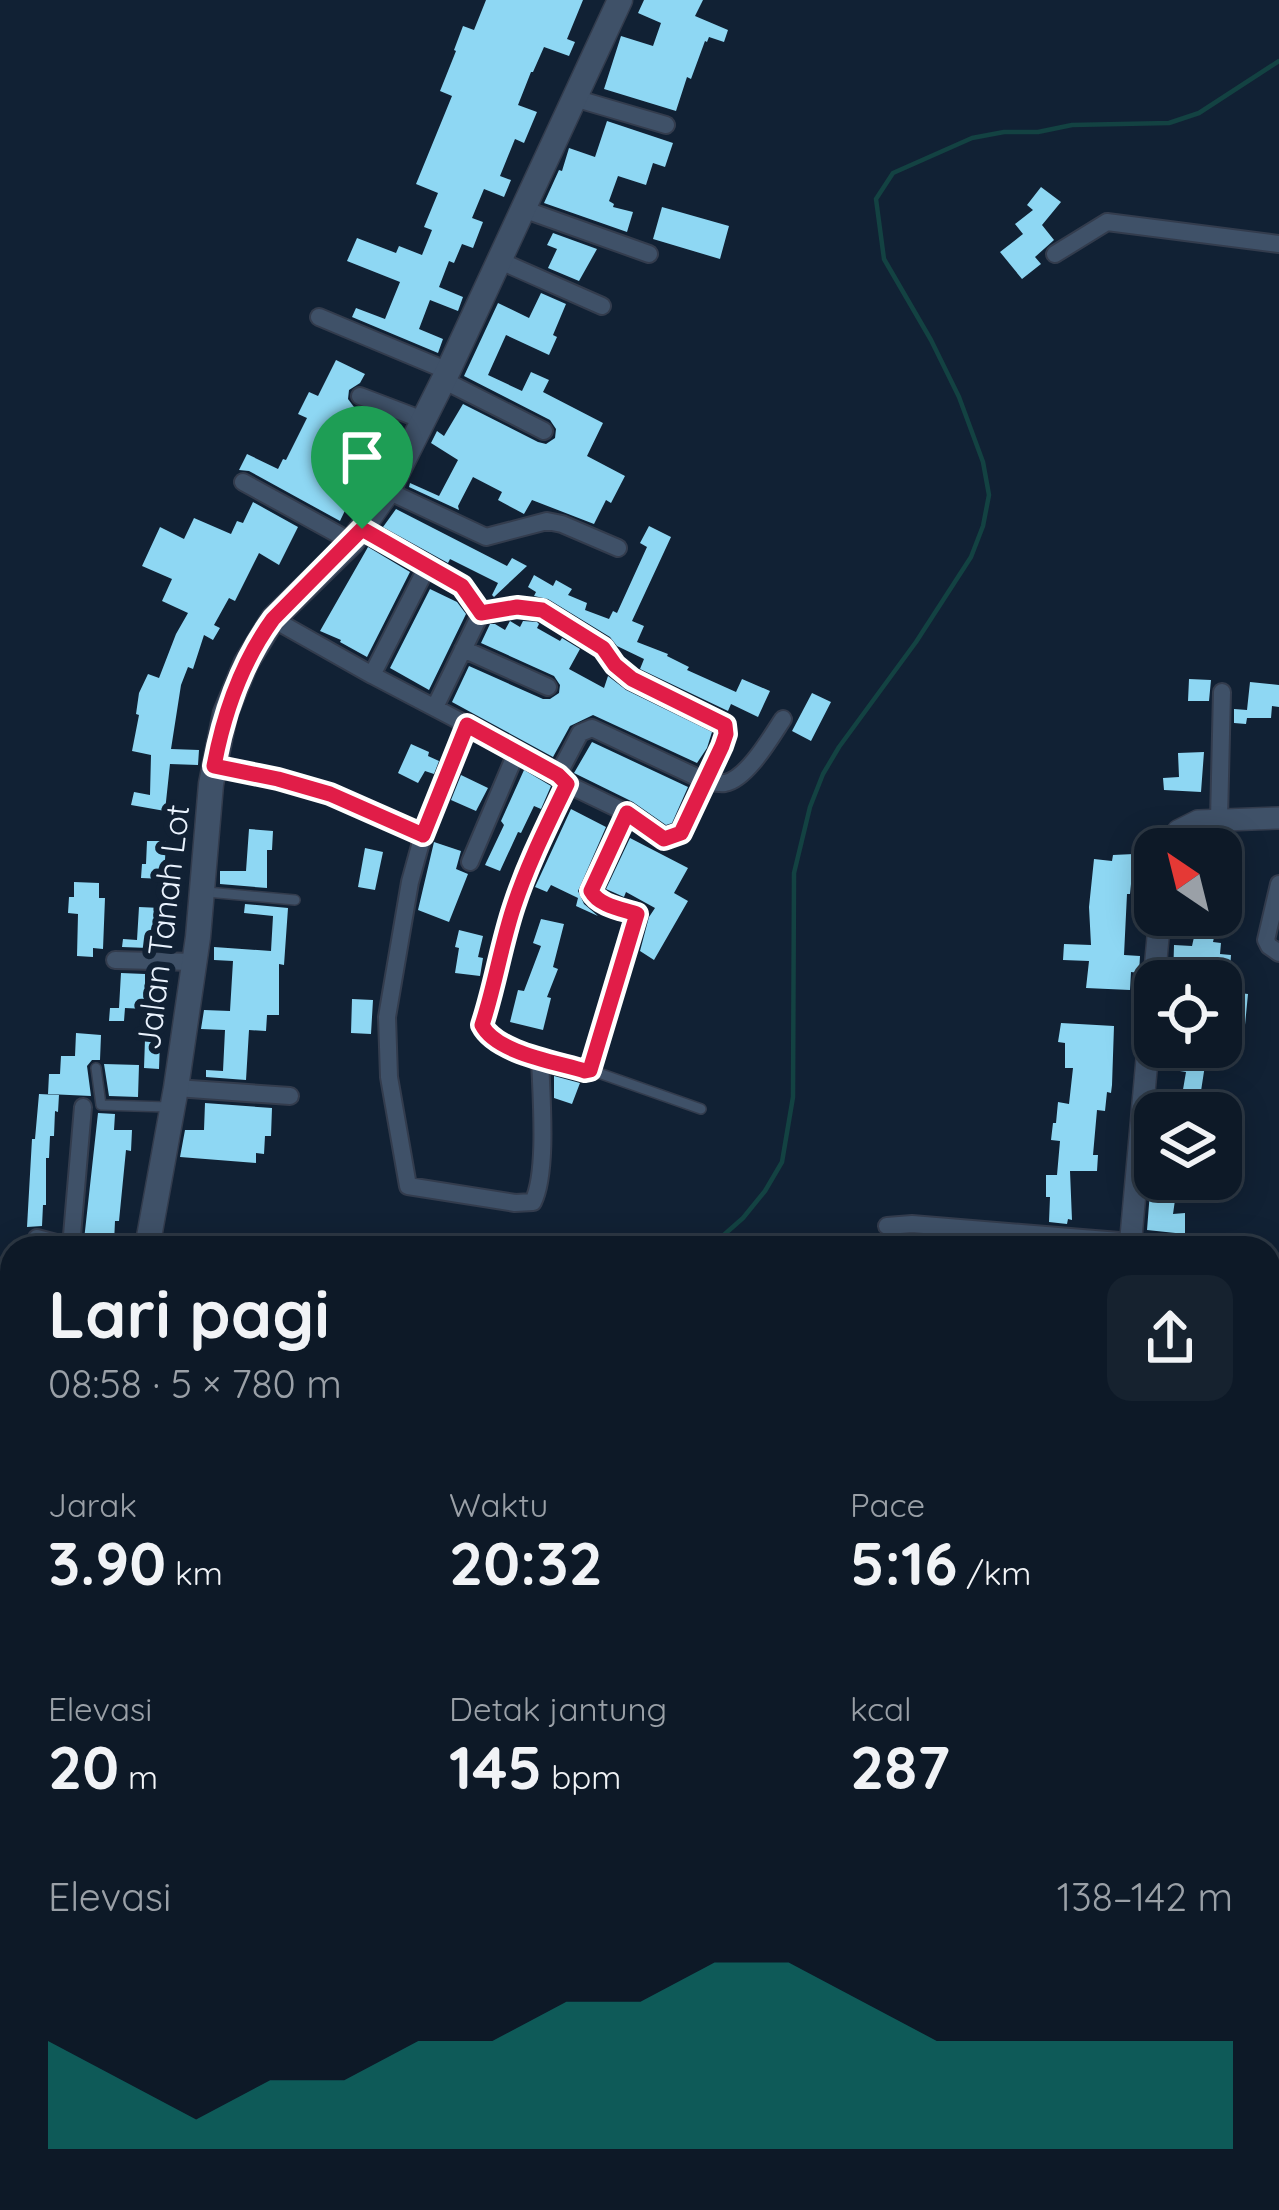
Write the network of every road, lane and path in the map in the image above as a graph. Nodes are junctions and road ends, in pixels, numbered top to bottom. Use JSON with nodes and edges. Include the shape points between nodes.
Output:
{"nodes":[{"id":1,"x":620,"y":0,"type":"edge"},
{"id":2,"x":574,"y":98,"type":"junction"},
{"id":3,"x":667,"y":125,"type":"dead end"},
{"id":4,"x":524,"y":208,"type":"junction"},
{"id":5,"x":1279,"y":244,"type":"edge"},
{"id":6,"x":649,"y":254,"type":"dead end"},
{"id":7,"x":1055,"y":254,"type":"dead end"},
{"id":8,"x":498,"y":260,"type":"junction"},
{"id":9,"x":602,"y":306,"type":"dead end"},
{"id":10,"x":319,"y":316,"type":"dead end"},
{"id":11,"x":446,"y":375,"type":"junction"},
{"id":12,"x":360,"y":396,"type":"dead end"},
{"id":13,"x":423,"y":420,"type":"junction"},
{"id":14,"x":544,"y":431,"type":"dead end"},
{"id":15,"x":243,"y":482,"type":"dead end"},
{"id":16,"x":388,"y":491,"type":"junction"},
{"id":17,"x":357,"y":535,"type":"junction"},
{"id":18,"x":618,"y":548,"type":"dead end"},
{"id":19,"x":428,"y":565,"type":"junction"},
{"id":20,"x":481,"y":613,"type":"junction"},
{"id":21,"x":273,"y":619,"type":"junction"},
{"id":22,"x":463,"y":649,"type":"junction"},
{"id":23,"x":372,"y":675,"type":"junction"},
{"id":24,"x":548,"y":687,"type":"dead end"},
{"id":25,"x":1222,"y":692,"type":"dead end"},
{"id":26,"x":435,"y":707,"type":"junction"},
{"id":27,"x":783,"y":718,"type":"dead end"},
{"id":28,"x":467,"y":725,"type":"junction"},
{"id":29,"x":517,"y":751,"type":"junction"},
{"id":30,"x":214,"y":766,"type":"junction"},
{"id":31,"x":563,"y":780,"type":"junction"},
{"id":32,"x":705,"y":781,"type":"junction"},
{"id":33,"x":627,"y":813,"type":"junction"},
{"id":34,"x":1279,"y":818,"type":"edge"},
{"id":35,"x":1220,"y":819,"type":"junction"},
{"id":36,"x":1182,"y":828,"type":"edge"},
{"id":37,"x":423,"y":835,"type":"junction"},
{"id":38,"x":470,"y":862,"type":"dead end"},
{"id":39,"x":1279,"y":884,"type":"edge"},
{"id":40,"x":202,"y":892,"type":"junction"},
{"id":41,"x":296,"y":900,"type":"dead end"},
{"id":42,"x":1158,"y":936,"type":"edge"},
{"id":43,"x":1279,"y":953,"type":"edge"},
{"id":44,"x":115,"y":960,"type":"dead end"},
{"id":45,"x":194,"y":962,"type":"junction"},
{"id":46,"x":540,"y":1057,"type":"junction"},
{"id":47,"x":96,"y":1068,"type":"dead end"},
{"id":48,"x":590,"y":1070,"type":"junction"},
{"id":49,"x":290,"y":1096,"type":"dead end"},
{"id":50,"x":174,"y":1097,"type":"junction"},
{"id":51,"x":83,"y":1107,"type":"dead end"},
{"id":52,"x":701,"y":1108,"type":"dead end"},
{"id":53,"x":887,"y":1226,"type":"dead end"},
{"id":54,"x":74,"y":1236,"type":"edge"},
{"id":55,"x":149,"y":1236,"type":"edge"},
{"id":56,"x":1043,"y":1236,"type":"edge"},
{"id":57,"x":1131,"y":1236,"type":"edge"}],
"edges":[{"from":1,"to":2,"type":"main road","name":"Jalan Tanah Lot"},
{"from":2,"to":3,"type":"street"},
{"from":2,"to":4,"type":"main road","name":"Jalan Tanah Lot"},
{"from":4,"to":6,"type":"street"},
{"from":4,"to":8,"type":"main road","name":"Jalan Tanah Lot"},
{"from":5,"to":7,"type":"street","via":[[1107,222]]},
{"from":8,"to":9,"type":"street"},
{"from":8,"to":11,"type":"main road","name":"Jalan Tanah Lot"},
{"from":10,"to":11,"type":"street"},
{"from":11,"to":13,"type":"main road","name":"Jalan Tanah Lot"},
{"from":11,"to":14,"type":"street"},
{"from":12,"to":13,"type":"street"},
{"from":13,"to":16,"type":"main road","name":"Jalan Tanah Lot"},
{"from":15,"to":17,"type":"street"},
{"from":16,"to":17,"type":"main road","name":"Jalan Tanah Lot"},
{"from":16,"to":18,"type":"street","via":[[486,537],[547,521]]},
{"from":17,"to":19,"type":"street"},
{"from":17,"to":21,"type":"main road","name":"Jalan Tanah Lot"},
{"from":19,"to":20,"type":"street","via":[[462,586]]},
{"from":19,"to":23,"type":"street"},
{"from":20,"to":22,"type":"street"},
{"from":20,"to":32,"type":"street","via":[[542,610],[603,648],[632,679],[723,723],[726,734]]},
{"from":21,"to":23,"type":"street"},
{"from":21,"to":30,"type":"main road","name":"Jalan Tanah Lot","via":[[225,714]]},
{"from":22,"to":24,"type":"street"},
{"from":22,"to":26,"type":"street"},
{"from":23,"to":26,"type":"street"},
{"from":25,"to":35,"type":"street"},
{"from":26,"to":28,"type":"street"},
{"from":27,"to":32,"type":"street","via":[[738,777]]},
{"from":28,"to":29,"type":"street"},
{"from":28,"to":37,"type":"street"},
{"from":29,"to":31,"type":"street"},
{"from":29,"to":38,"type":"street"},
{"from":30,"to":37,"type":"street","via":[[330,794]]},
{"from":30,"to":40,"type":"main road","name":"Jalan Tanah Lot"},
{"from":31,"to":32,"type":"street","via":[[580,733],[592,728]]},
{"from":31,"to":33,"type":"street"},
{"from":31,"to":46,"type":"street","via":[[512,910],[482,1025],[509,1049]]},
{"from":32,"to":33,"type":"street","via":[[681,833],[669,839]]},
{"from":33,"to":48,"type":"street","via":[[591,891],[637,914]]},
{"from":34,"to":35,"type":"street"},
{"from":35,"to":36,"type":"street"},
{"from":37,"to":46,"type":"street","via":[[387,1017],[408,1186],[533,1202]]},
{"from":39,"to":43,"type":"street","via":[[1266,940]]},
{"from":40,"to":41,"type":"lane"},
{"from":40,"to":45,"type":"main road","name":"Jalan Tanah Lot"},
{"from":42,"to":57,"type":"street"},
{"from":44,"to":45,"type":"street"},
{"from":45,"to":50,"type":"main road","name":"Jalan Tanah Lot"},
{"from":46,"to":48,"type":"street"},
{"from":47,"to":50,"type":"lane","via":[[100,1105]]},
{"from":48,"to":52,"type":"lane"},
{"from":49,"to":50,"type":"street"},
{"from":50,"to":55,"type":"main road","name":"Jalan Tanah Lot"},
{"from":51,"to":54,"type":"street"},
{"from":53,"to":56,"type":"street"}]}
